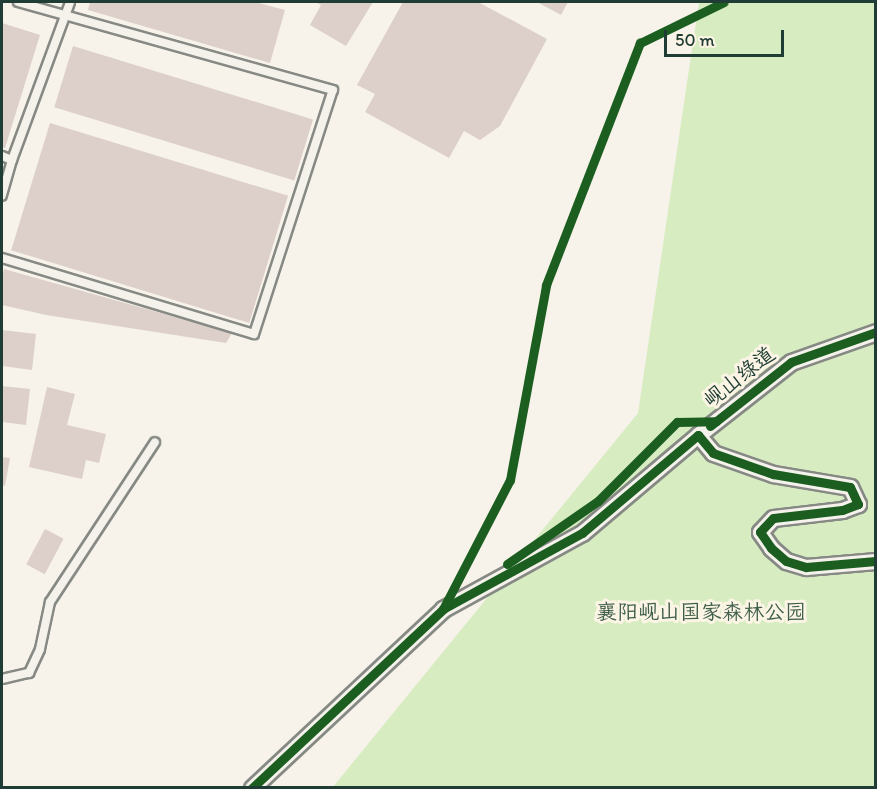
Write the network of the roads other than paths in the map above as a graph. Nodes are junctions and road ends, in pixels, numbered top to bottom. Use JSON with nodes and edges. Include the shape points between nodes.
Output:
{"nodes":[{"id":1,"x":18,"y":2,"type":"edge"},
{"id":2,"x":70,"y":2,"type":"edge"},
{"id":3,"x":65,"y":15,"type":"junction"},
{"id":4,"x":2,"y":156,"type":"edge"},
{"id":5,"x":12,"y":160,"type":"junction"},
{"id":6,"x":2,"y":196,"type":"edge"},
{"id":7,"x":2,"y":258,"type":"edge"},
{"id":8,"x":876,"y":332,"type":"edge"},
{"id":9,"x":698,"y":435,"type":"junction"},
{"id":10,"x":155,"y":442,"type":"dead end"},
{"id":11,"x":876,"y":561,"type":"edge"},
{"id":12,"x":2,"y":679,"type":"edge"},
{"id":13,"x":252,"y":788,"type":"edge"}],
"edges":[{"from":1,"to":3,"type":"lane"},
{"from":2,"to":3,"type":"lane"},
{"from":3,"to":5,"type":"lane"},
{"from":3,"to":7,"type":"lane","via":[[333,90],[254,334]]},
{"from":4,"to":5,"type":"lane"},
{"from":5,"to":6,"type":"lane"},
{"from":8,"to":9,"type":"street","name":"岘山绿道","via":[[791,362]]},
{"from":9,"to":11,"type":"street","via":[[712,453],[772,474],[850,487],[858,504],[842,510],[773,518],[760,532],[786,561],[806,567]]},
{"from":9,"to":13,"type":"street","name":"岘山绿道","via":[[582,533],[442,609]]},
{"from":10,"to":12,"type":"lane","via":[[50,602],[40,649],[28,673]]}]}
